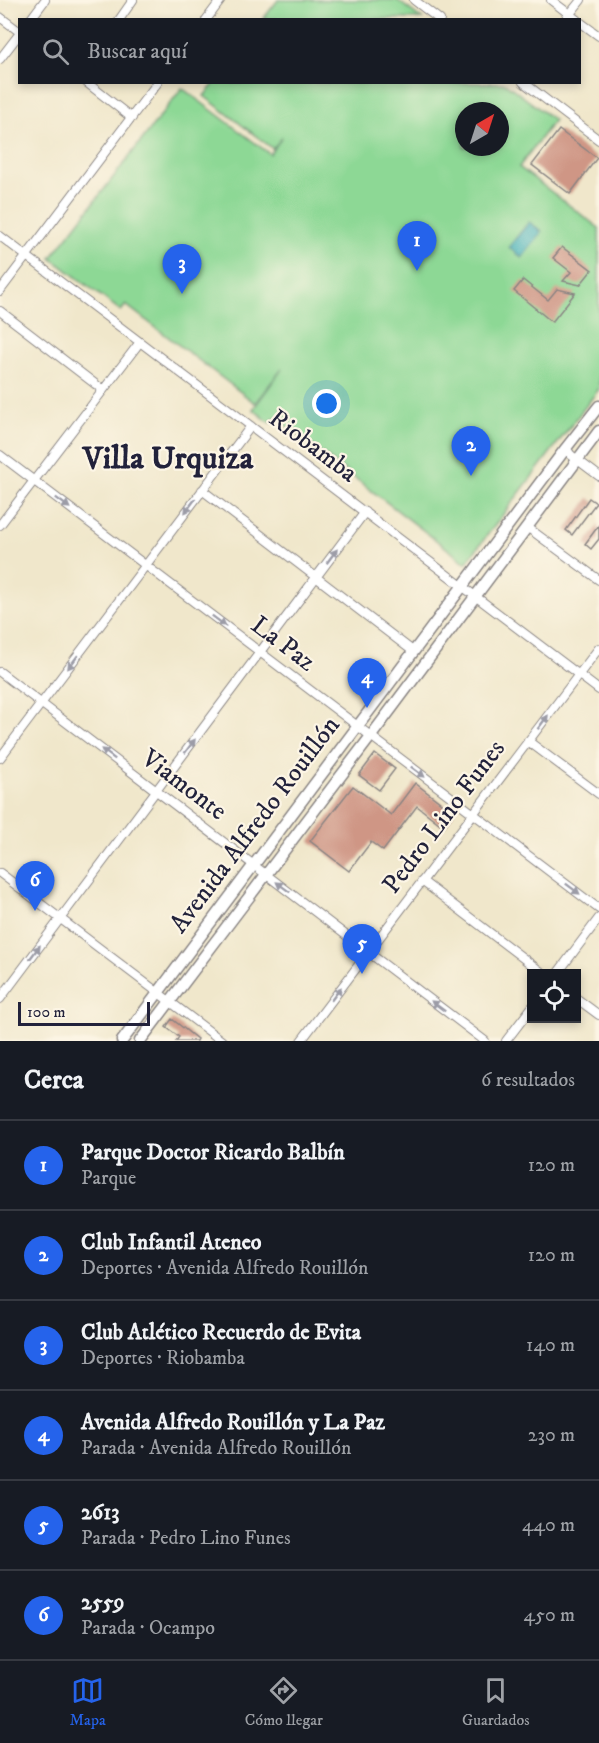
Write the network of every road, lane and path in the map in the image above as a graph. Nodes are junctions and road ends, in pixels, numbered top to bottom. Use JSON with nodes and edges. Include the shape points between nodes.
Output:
{"nodes":[{"id":1,"x":45,"y":0,"type":"edge"},
{"id":2,"x":133,"y":0,"type":"edge"},
{"id":3,"x":221,"y":0,"type":"edge"},
{"id":4,"x":414,"y":0,"type":"edge"},
{"id":5,"x":551,"y":0,"type":"edge"},
{"id":6,"x":580,"y":0,"type":"edge"},
{"id":7,"x":0,"y":17,"type":"edge"},
{"id":8,"x":32,"y":18,"type":"edge"},
{"id":9,"x":120,"y":18,"type":"edge"},
{"id":10,"x":208,"y":18,"type":"edge"},
{"id":11,"x":437,"y":18,"type":"edge"},
{"id":12,"x":572,"y":18,"type":"edge"},
{"id":13,"x":573,"y":18,"type":"edge"},
{"id":14,"x":581,"y":24,"type":"edge"},
{"id":15,"x":18,"y":31,"type":"edge"},
{"id":16,"x":18,"y":36,"type":"edge"},
{"id":17,"x":599,"y":36,"type":"edge"},
{"id":18,"x":0,"y":59,"type":"edge"},
{"id":19,"x":89,"y":84,"type":"edge"},
{"id":20,"x":157,"y":84,"type":"edge"},
{"id":21,"x":526,"y":84,"type":"edge"},
{"id":22,"x":132,"y":117,"type":"junction"},
{"id":23,"x":599,"y":140,"type":"edge"},
{"id":24,"x":0,"y":236,"type":"edge"},
{"id":25,"x":26,"y":256,"type":"junction"},
{"id":26,"x":0,"y":291,"type":"edge"},
{"id":27,"x":0,"y":311,"type":"edge"},
{"id":28,"x":140,"y":342,"type":"junction"},
{"id":29,"x":103,"y":390,"type":"junction"},
{"id":30,"x":599,"y":406,"type":"edge"},
{"id":31,"x":251,"y":426,"type":"junction"},
{"id":32,"x":599,"y":431,"type":"edge"},
{"id":33,"x":566,"y":448,"type":"junction"},
{"id":34,"x":0,"y":455,"type":"edge"},
{"id":35,"x":577,"y":459,"type":"junction"},
{"id":36,"x":599,"y":476,"type":"edge"},
{"id":37,"x":34,"y":481,"type":"junction"},
{"id":38,"x":202,"y":490,"type":"junction"},
{"id":39,"x":365,"y":512,"type":"junction"},
{"id":40,"x":0,"y":525,"type":"edge"},
{"id":41,"x":527,"y":527,"type":"junction"},
{"id":42,"x":146,"y":565,"type":"junction"},
{"id":43,"x":316,"y":578,"type":"junction"},
{"id":44,"x":599,"y":580,"type":"edge"},
{"id":45,"x":470,"y":591,"type":"junction"},
{"id":46,"x":599,"y":648,"type":"edge"},
{"id":47,"x":260,"y":652,"type":"junction"},
{"id":48,"x":414,"y":652,"type":"junction"},
{"id":49,"x":0,"y":672,"type":"edge"},
{"id":50,"x":579,"y":675,"type":"junction"},
{"id":51,"x":599,"y":690,"type":"edge"},
{"id":52,"x":42,"y":703,"type":"junction"},
{"id":53,"x":358,"y":726,"type":"junction"},
{"id":54,"x":371,"y":736,"type":"junction"},
{"id":55,"x":528,"y":741,"type":"junction"},
{"id":56,"x":0,"y":758,"type":"edge"},
{"id":57,"x":156,"y":791,"type":"junction"},
{"id":58,"x":599,"y":794,"type":"edge"},
{"id":59,"x":473,"y":814,"type":"junction"},
{"id":60,"x":254,"y":865,"type":"junction"},
{"id":61,"x":0,"y":873,"type":"edge"},
{"id":62,"x":266,"y":875,"type":"junction"},
{"id":63,"x":422,"y":881,"type":"junction"},
{"id":64,"x":599,"y":909,"type":"edge"},
{"id":65,"x":599,"y":918,"type":"edge"},
{"id":66,"x":60,"y":919,"type":"junction"},
{"id":67,"x":368,"y":952,"type":"junction"},
{"id":68,"x":537,"y":969,"type":"edge"},
{"id":69,"x":561,"y":969,"type":"edge"},
{"id":70,"x":157,"y":992,"type":"junction"},
{"id":71,"x":0,"y":999,"type":"edge"},
{"id":72,"x":169,"y":1001,"type":"junction"},
{"id":73,"x":581,"y":1002,"type":"edge"},
{"id":74,"x":527,"y":1012,"type":"edge"},
{"id":75,"x":599,"y":1015,"type":"edge"},
{"id":76,"x":122,"y":1041,"type":"edge"},
{"id":77,"x":140,"y":1041,"type":"edge"},
{"id":78,"x":222,"y":1041,"type":"edge"},
{"id":79,"x":301,"y":1041,"type":"edge"},
{"id":80,"x":485,"y":1041,"type":"edge"},
{"id":81,"x":506,"y":1041,"type":"edge"}],
"edges":[{"from":1,"to":8,"type":"street"},
{"from":2,"to":9,"type":"street"},
{"from":3,"to":10,"type":"street"},
{"from":4,"to":11,"type":"street"},
{"from":5,"to":12,"type":"street"},
{"from":6,"to":13,"type":"street"},
{"from":7,"to":15,"type":"street"},
{"from":14,"to":17,"type":"street"},
{"from":16,"to":18,"type":"street"},
{"from":19,"to":22,"type":"street"},
{"from":20,"to":22,"type":"street"},
{"from":21,"to":23,"type":"street"},
{"from":22,"to":25,"type":"street"},
{"from":24,"to":25,"type":"street","name":"Riobamba"},
{"from":25,"to":26,"type":"street"},
{"from":25,"to":28,"type":"street","name":"Riobamba"},
{"from":27,"to":29,"type":"street"},
{"from":28,"to":29,"type":"street"},
{"from":28,"to":31,"type":"street","name":"Riobamba"},
{"from":29,"to":37,"type":"street"},
{"from":30,"to":33,"type":"street","name":"Avenida Alfredo Rouillón"},
{"from":31,"to":38,"type":"street"},
{"from":31,"to":39,"type":"street","name":"Riobamba"},
{"from":32,"to":35,"type":"street","name":"Avenida Alfredo Rouillón"},
{"from":33,"to":35,"type":"street"},
{"from":33,"to":45,"type":"street","name":"Avenida Alfredo Rouillón"},
{"from":34,"to":37,"type":"street","name":"La Paz"},
{"from":35,"to":36,"type":"street"},
{"from":35,"to":41,"type":"street","name":"Avenida Alfredo Rouillón"},
{"from":37,"to":40,"type":"street"},
{"from":37,"to":42,"type":"street","name":"La Paz","one_way":true},
{"from":38,"to":42,"type":"street","one_way":true},
{"from":38,"to":43,"type":"street"},
{"from":43,"to":39,"type":"street","one_way":true},
{"from":39,"to":45,"type":"street","name":"Riobamba"},
{"from":41,"to":44,"type":"street"},
{"from":41,"to":45,"type":"street","name":"Avenida Alfredo Rouillón"},
{"from":42,"to":47,"type":"street","name":"La Paz","one_way":true},
{"from":42,"to":52,"type":"street","one_way":true},
{"from":43,"to":47,"type":"street"},
{"from":43,"to":48,"type":"street"},
{"from":45,"to":48,"type":"street","name":"Avenida Alfredo Rouillón"},
{"from":45,"to":50,"type":"street","name":"Riobamba"},
{"from":45,"to":54,"type":"street","name":"Avenida Alfredo Rouillón"},
{"from":46,"to":50,"type":"street","name":"Pedro Lino Funes"},
{"from":47,"to":53,"type":"street","name":"La Paz"},
{"from":57,"to":47,"type":"street","one_way":true},
{"from":48,"to":53,"type":"street","name":"Avenida Alfredo Rouillón"},
{"from":49,"to":52,"type":"street","name":"Viamonte"},
{"from":50,"to":51,"type":"street","name":"Riobamba"},
{"from":55,"to":50,"type":"street","name":"Pedro Lino Funes","one_way":true},
{"from":52,"to":56,"type":"street"},
{"from":57,"to":52,"type":"street","name":"Viamonte","one_way":true},
{"from":53,"to":54,"type":"street","name":"La Paz"},
{"from":53,"to":60,"type":"street","name":"Avenida Alfredo Rouillón"},
{"from":54,"to":59,"type":"street","name":"La Paz","one_way":true},
{"from":54,"to":62,"type":"street","name":"Avenida Alfredo Rouillón"},
{"from":55,"to":58,"type":"street"},
{"from":55,"to":59,"type":"street","name":"Pedro Lino Funes"},
{"from":57,"to":60,"type":"street","name":"Viamonte"},
{"from":57,"to":66,"type":"street"},
{"from":59,"to":63,"type":"street","name":"Pedro Lino Funes"},
{"from":59,"to":64,"type":"street","name":"La Paz","one_way":true},
{"from":60,"to":62,"type":"street","name":"Viamonte"},
{"from":60,"to":70,"type":"street","name":"Avenida Alfredo Rouillón"},
{"from":61,"to":66,"type":"street"},
{"from":67,"to":62,"type":"street","name":"Viamonte","one_way":true},
{"from":62,"to":72,"type":"street","name":"Avenida Alfredo Rouillón"},
{"from":63,"to":67,"type":"street","name":"Pedro Lino Funes"},
{"from":63,"to":68,"type":"street"},
{"from":65,"to":69,"type":"street"},
{"from":66,"to":70,"type":"street"},
{"from":71,"to":66,"type":"street","one_way":true},
{"from":79,"to":67,"type":"street","name":"Pedro Lino Funes","one_way":true},
{"from":80,"to":67,"type":"street","name":"Viamonte","one_way":true},
{"from":70,"to":72,"type":"street"},
{"from":70,"to":76,"type":"street","name":"Avenida Alfredo Rouillón"},
{"from":72,"to":77,"type":"street","name":"Avenida Alfredo Rouillón"},
{"from":72,"to":78,"type":"street"},
{"from":73,"to":75,"type":"street"},
{"from":74,"to":81,"type":"street"}]}
